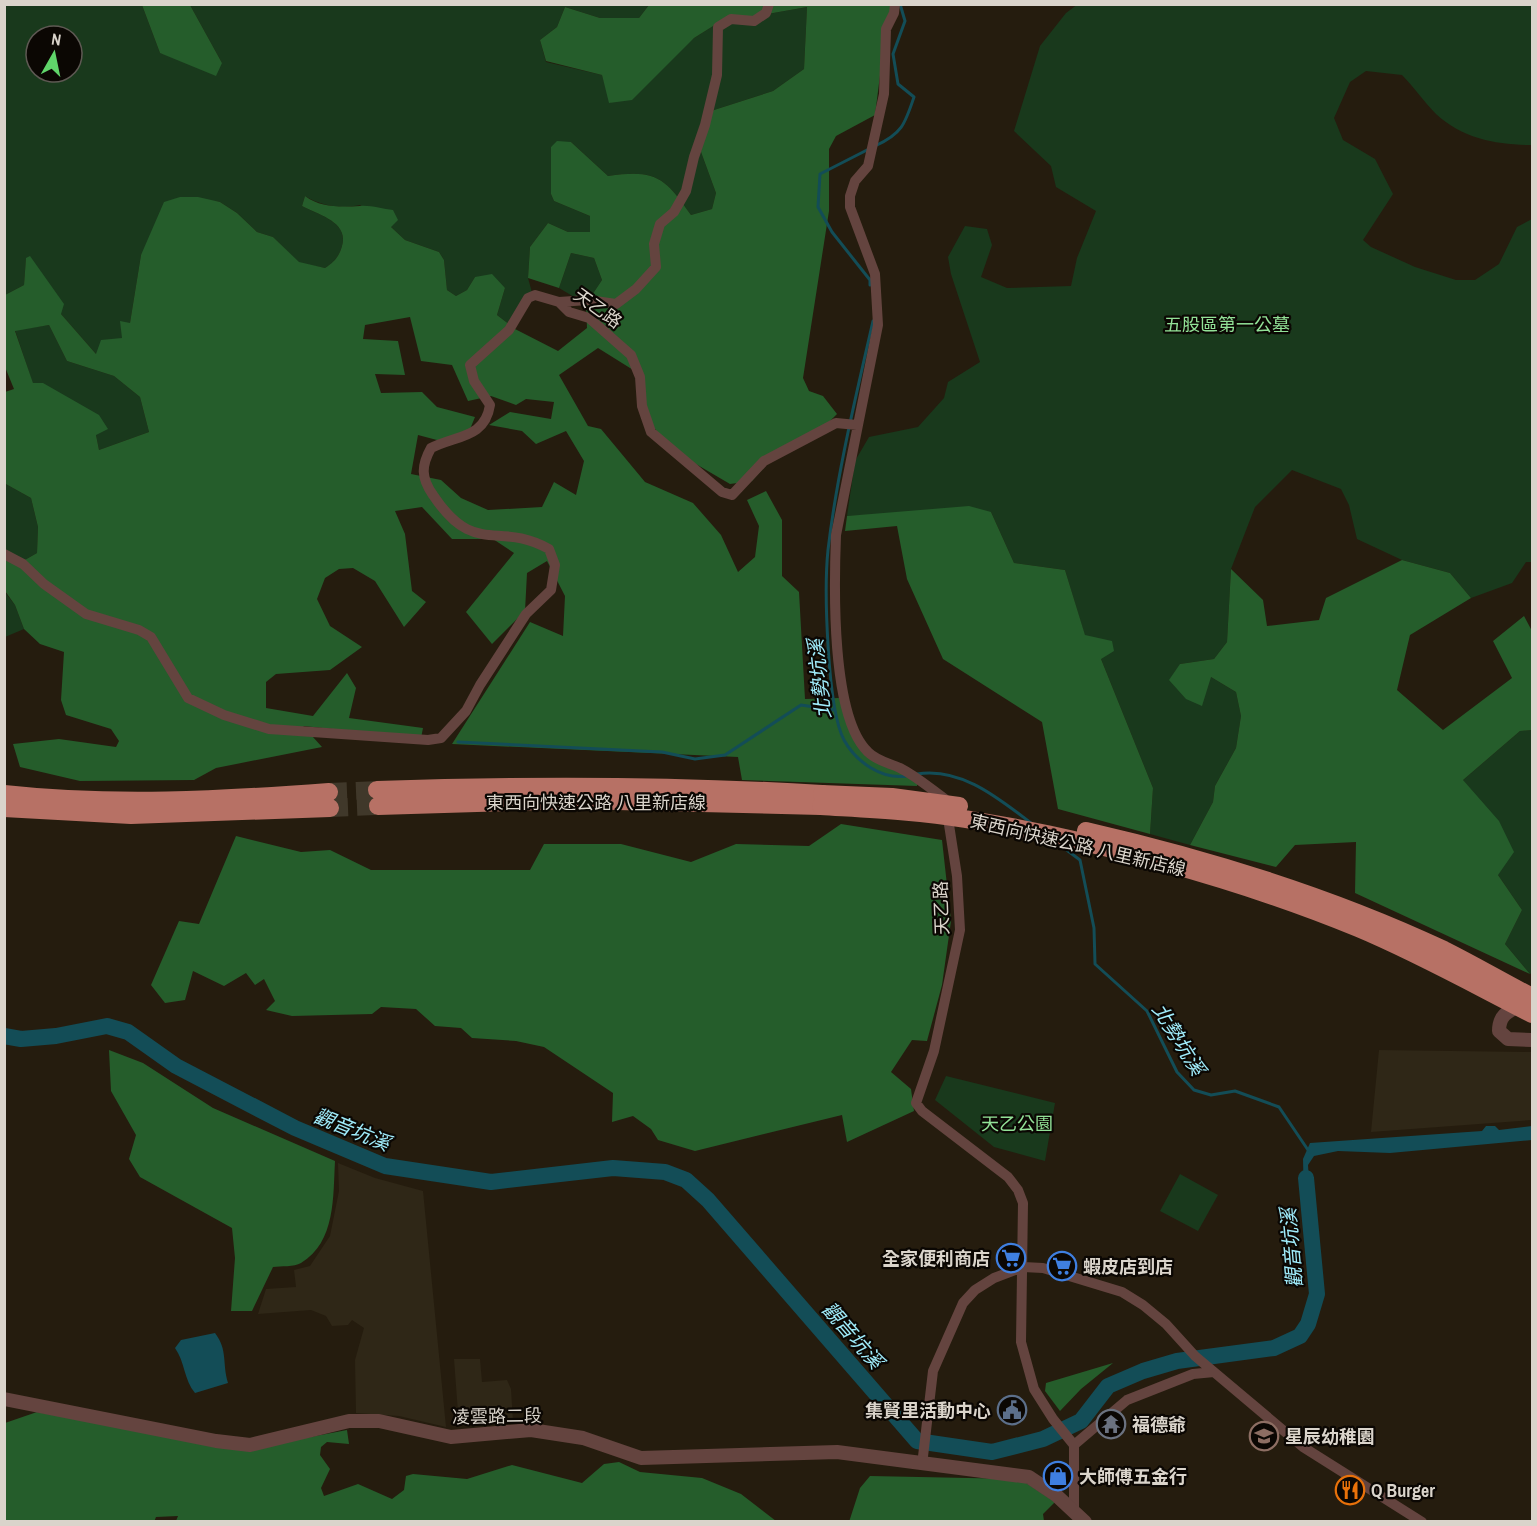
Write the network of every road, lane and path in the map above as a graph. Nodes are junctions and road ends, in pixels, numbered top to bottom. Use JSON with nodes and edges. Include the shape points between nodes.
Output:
{"nodes":[{"id":1,"x":769,"y":4,"type":"edge"},
{"id":2,"x":895,"y":4,"type":"edge"},
{"id":3,"x":559,"y":302,"type":"junction"},
{"id":4,"x":857,"y":424,"type":"junction"},
{"id":5,"x":4,"y":554,"type":"edge"},
{"id":6,"x":378,"y":798,"type":"tunnel mouth"},
{"id":7,"x":329,"y":800,"type":"tunnel mouth"},
{"id":8,"x":821,"y":800,"type":"junction"},
{"id":9,"x":9,"y":802,"type":"edge"},
{"id":10,"x":1533,"y":998,"type":"edge"},
{"id":11,"x":1533,"y":1014,"type":"edge"},
{"id":12,"x":1533,"y":1040,"type":"edge"},
{"id":13,"x":1023,"y":1267,"type":"junction"},
{"id":14,"x":1214,"y":1372,"type":"junction"},
{"id":15,"x":4,"y":1399,"type":"edge"},
{"id":16,"x":1074,"y":1446,"type":"junction"},
{"id":17,"x":922,"y":1460,"type":"junction"},
{"id":18,"x":1074,"y":1510,"type":"junction"},
{"id":19,"x":1085,"y":1521,"type":"edge"},
{"id":20,"x":1422,"y":1521,"type":"edge"}],
"edges":[{"from":1,"to":3,"type":"street","name":"天乙路","via":[[766,13],[754,21],[731,19],[718,27],[717,75],[705,125],[686,191],[674,212],[660,224],[654,244],[656,267],[616,304],[588,300]]},
{"from":2,"to":4,"type":"street","name":"天乙路","via":[[886,29],[884,94],[868,166],[855,181],[850,196],[850,207],[876,274],[878,304],[876,339]]},
{"from":3,"to":4,"type":"street","name":"天乙路","via":[[569,312],[589,318],[631,355],[640,376],[642,406],[651,432],[722,492],[732,495],[764,461],[836,423]]},
{"from":3,"to":5,"type":"street","via":[[535,295],[528,298],[509,330],[470,365],[474,381],[490,405],[488,419],[479,430],[431,448],[423,463],[424,482],[447,517],[466,532],[530,538],[549,549],[555,565],[552,590],[526,614],[466,711],[441,738],[269,729],[224,715],[188,698],[151,637],[86,614],[23,564]]},
{"from":4,"to":13,"type":"street","name":"天乙路","via":[[836,547],[845,710],[853,732],[870,754],[899,767],[945,799],[961,918],[934,1052],[916,1103],[1008,1177],[1018,1190],[1023,1203]]},
{"from":6,"to":8,"type":"highway","name":"東西向快速公路 八里新店線","via":[[536,785],[706,787]]},
{"from":7,"to":9,"type":"highway","via":[[217,807],[85,807]]},
{"from":8,"to":10,"type":"highway","name":"東西向快速公路 八里新店線","bridge":true,"via":[[892,797],[983,809],[1201,861],[1357,913],[1444,951]]},
{"from":8,"to":11,"type":"highway","name":"東西向快速公路 八里新店線","bridge":true,"via":[[963,818],[1030,831],[1210,877],[1358,928]]},
{"from":10,"to":12,"type":"street","via":[[1505,1013],[1499,1021],[1499,1031],[1508,1039]]},
{"from":13,"to":14,"type":"street","via":[[1059,1271],[1122,1292],[1166,1323]]},
{"from":13,"to":16,"type":"street","name":"天乙路","via":[[1021,1342],[1034,1389]]},
{"from":13,"to":17,"type":"street","via":[[994,1278],[963,1303],[933,1371]]},
{"from":14,"to":16,"type":"street","via":[[1193,1374],[1127,1400]]},
{"from":14,"to":20,"type":"street","via":[[1303,1447]]},
{"from":15,"to":17,"type":"street","name":"凌雲路二段","via":[[250,1445],[349,1421],[379,1421],[451,1437],[531,1430],[584,1438],[641,1458],[837,1452]]},
{"from":16,"to":18,"type":"street"},
{"from":17,"to":18,"type":"street","name":"凌雲路二段","via":[[1029,1478]]},
{"from":18,"to":19,"type":"street","name":"凌雲路二段"}]}
